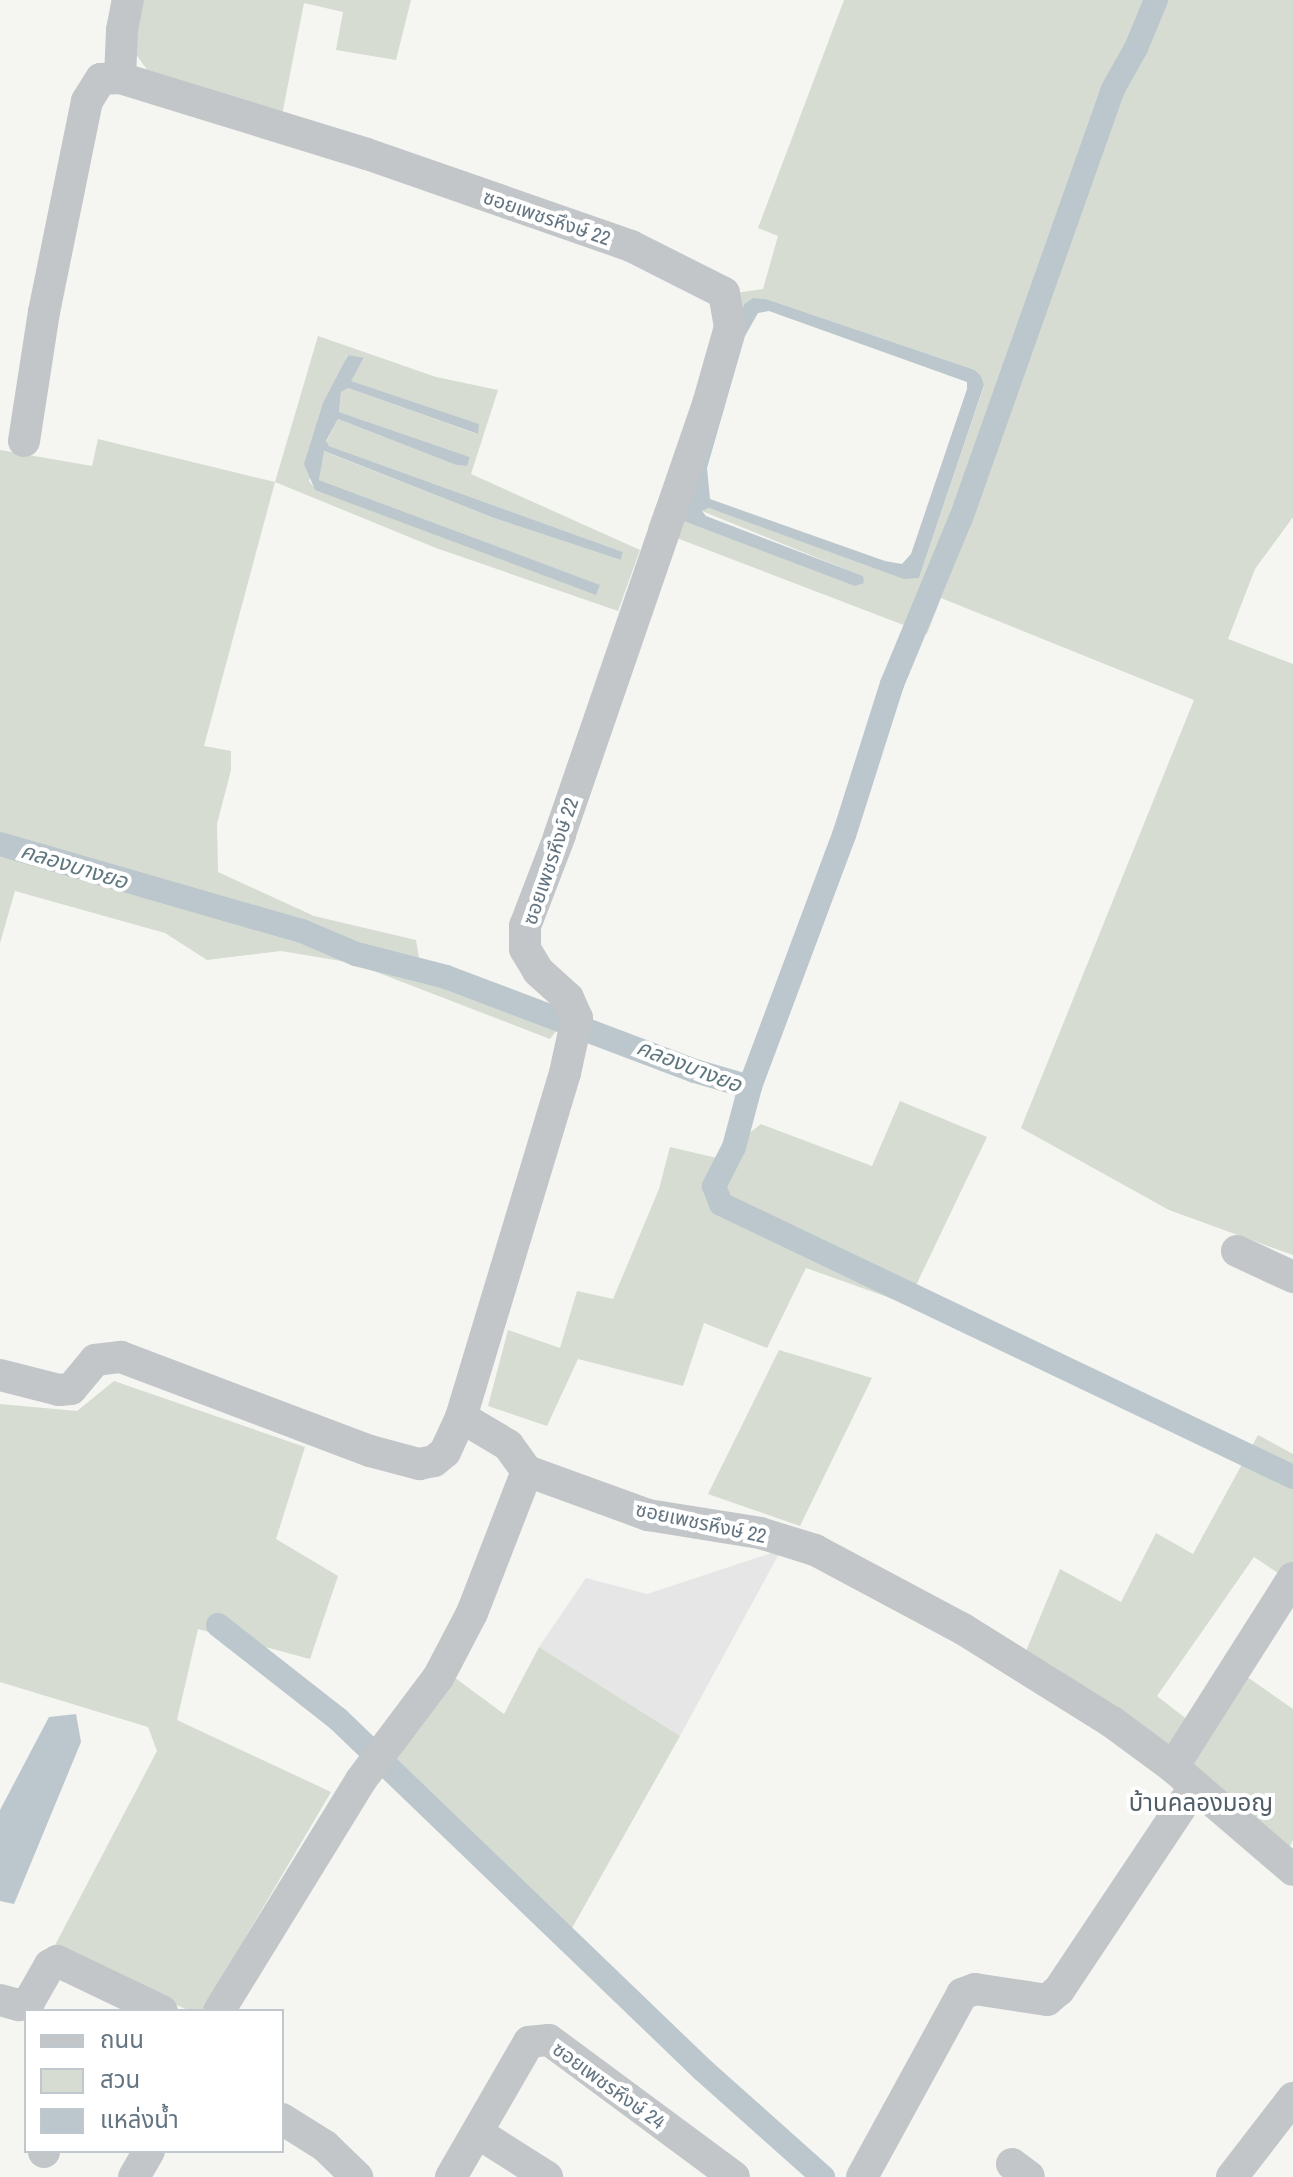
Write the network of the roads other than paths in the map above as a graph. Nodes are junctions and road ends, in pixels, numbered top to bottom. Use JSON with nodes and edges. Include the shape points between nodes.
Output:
{"nodes":[{"id":1,"x":128,"y":0,"type":"edge"},
{"id":2,"x":120,"y":78,"type":"junction"},
{"id":3,"x":24,"y":441,"type":"dead end"},
{"id":4,"x":1237,"y":1251,"type":"dead end"},
{"id":5,"x":1293,"y":1277,"type":"edge"},
{"id":6,"x":0,"y":1375,"type":"edge"},
{"id":7,"x":461,"y":1417,"type":"junction"},
{"id":8,"x":527,"y":1471,"type":"junction"},
{"id":9,"x":1293,"y":1578,"type":"edge"},
{"id":10,"x":1184,"y":1777,"type":"junction"},
{"id":11,"x":1293,"y":1870,"type":"edge"},
{"id":12,"x":0,"y":2000,"type":"edge"},
{"id":13,"x":113,"y":2000,"type":"edge"},
{"id":14,"x":153,"y":2009,"type":"edge"},
{"id":15,"x":220,"y":2009,"type":"edge"},
{"id":16,"x":1293,"y":2098,"type":"edge"},
{"id":17,"x":284,"y":2120,"type":"edge"},
{"id":18,"x":478,"y":2133,"type":"junction"},
{"id":19,"x":148,"y":2153,"type":"edge"},
{"id":20,"x":134,"y":2177,"type":"edge"},
{"id":21,"x":357,"y":2177,"type":"edge"},
{"id":22,"x":451,"y":2177,"type":"edge"},
{"id":23,"x":547,"y":2177,"type":"edge"},
{"id":24,"x":734,"y":2177,"type":"edge"},
{"id":25,"x":862,"y":2177,"type":"edge"},
{"id":26,"x":1232,"y":2177,"type":"edge"}],
"edges":[{"from":1,"to":2,"type":"street"},
{"from":2,"to":3,"type":"street","via":[[101,79],[87,101]]},
{"from":2,"to":7,"type":"street","name":"ซอยเพชรหึงษ์ 22","via":[[367,154],[631,246],[724,293],[730,327],[708,404],[525,926],[525,949],[538,971],[568,998],[574,1030]]},
{"from":4,"to":5,"type":"street"},
{"from":6,"to":7,"type":"street","via":[[71,1389],[95,1360],[121,1357],[370,1451],[419,1464],[445,1452]]},
{"from":7,"to":8,"type":"street","name":"ซอยเพชรหึงษ์ 22","via":[[508,1445]]},
{"from":8,"to":10,"type":"street","name":"ซอยเพชรหึงษ์ 22","via":[[648,1515],[760,1533],[815,1550],[1035,1672]]},
{"from":8,"to":15,"type":"street","via":[[472,1613],[439,1676],[361,1780]]},
{"from":9,"to":10,"type":"street"},
{"from":10,"to":11,"type":"street","name":"ซอยเพชรหึงษ์ 22"},
{"from":10,"to":25,"type":"street","via":[[1059,1990],[1047,2000],[975,1989],[962,1994]]},
{"from":12,"to":13,"type":"street","via":[[19,2005],[30,2000],[57,1961]]},
{"from":13,"to":14,"type":"street"},
{"from":16,"to":26,"type":"street"},
{"from":17,"to":21,"type":"street","via":[[325,2146]]},
{"from":18,"to":22,"type":"street","name":"ซอยเพชรหึงษ์ 24"},
{"from":18,"to":23,"type":"street"},
{"from":18,"to":24,"type":"street","name":"ซอยเพชรหึงษ์ 24","via":[[529,2042],[549,2040]]},
{"from":19,"to":20,"type":"street"}]}
